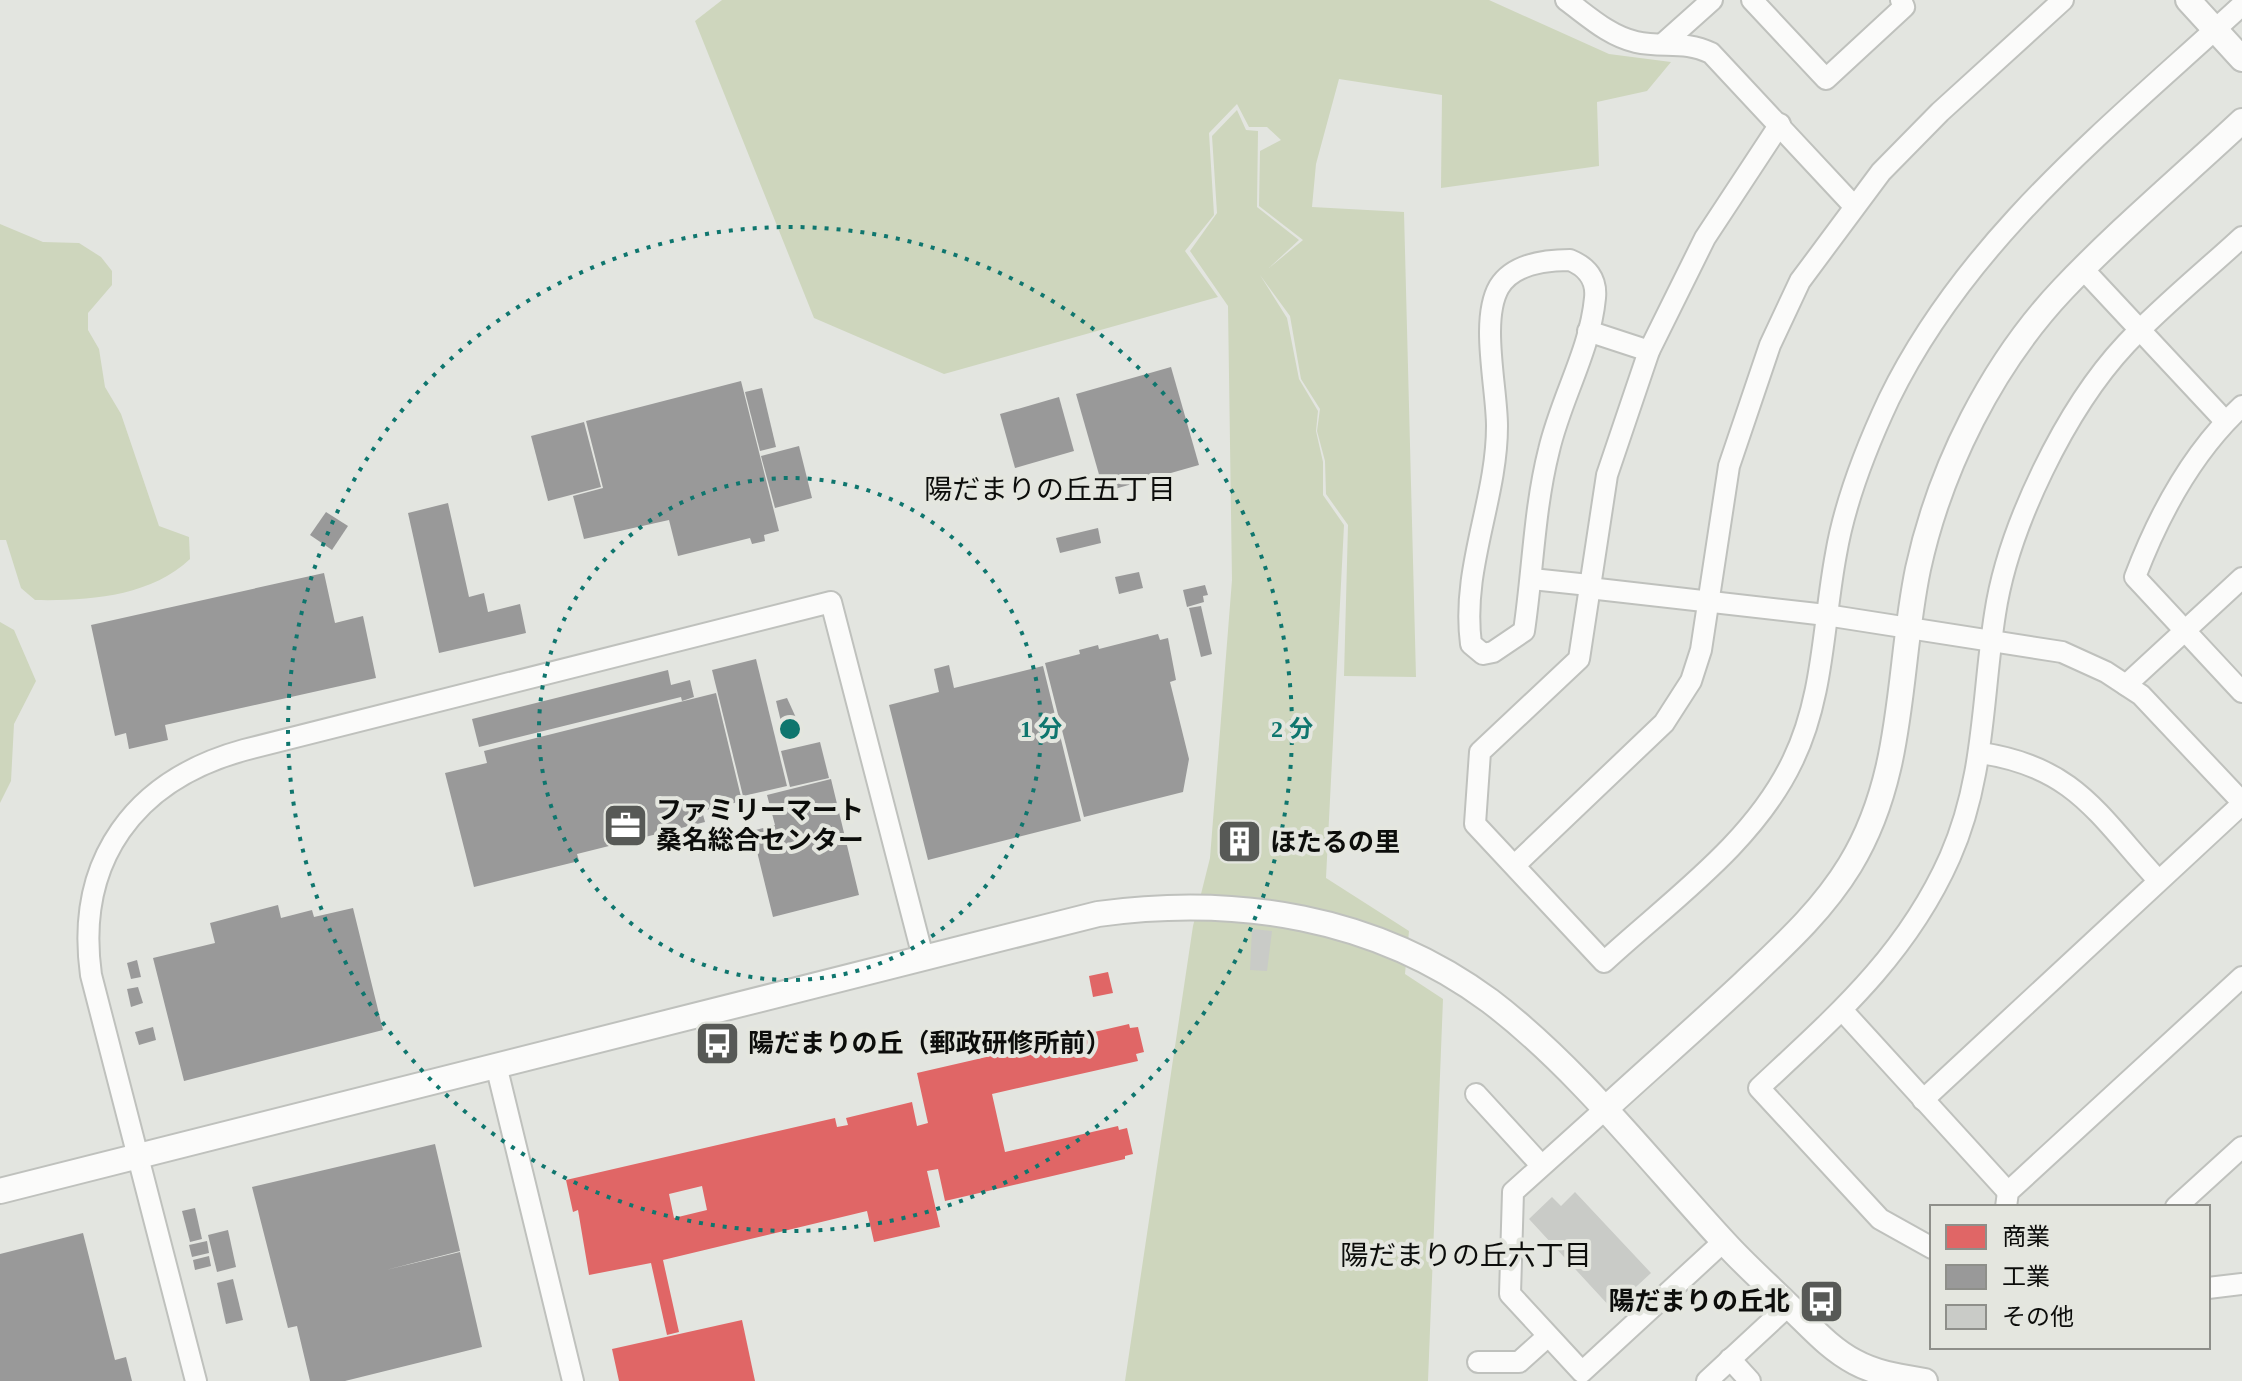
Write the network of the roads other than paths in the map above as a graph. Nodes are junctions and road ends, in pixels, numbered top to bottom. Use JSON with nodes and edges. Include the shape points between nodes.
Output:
{"nodes":[{"id":1,"x":1566,"y":0,"type":"edge"},
{"id":2,"x":1712,"y":0,"type":"edge"},
{"id":3,"x":1752,"y":0,"type":"edge"},
{"id":4,"x":1901,"y":0,"type":"edge"},
{"id":5,"x":2063,"y":0,"type":"edge"},
{"id":6,"x":2188,"y":0,"type":"edge"},
{"id":7,"x":2242,"y":5,"type":"edge"},
{"id":8,"x":2215,"y":30,"type":"junction"},
{"id":9,"x":1665,"y":42,"type":"junction"},
{"id":10,"x":2242,"y":59,"type":"edge"},
{"id":11,"x":2242,"y":121,"type":"edge"},
{"id":12,"x":1780,"y":124,"type":"junction"},
{"id":13,"x":1853,"y":205,"type":"junction"},
{"id":14,"x":2242,"y":237,"type":"edge"},
{"id":15,"x":2083,"y":269,"type":"junction"},
{"id":16,"x":2141,"y":330,"type":"junction"},
{"id":17,"x":1588,"y":331,"type":"junction"},
{"id":18,"x":1649,"y":351,"type":"junction"},
{"id":19,"x":2242,"y":406,"type":"edge"},
{"id":20,"x":2225,"y":421,"type":"junction"},
{"id":21,"x":2242,"y":578,"type":"edge"},
{"id":22,"x":1532,"y":579,"type":"junction"},
{"id":23,"x":1589,"y":586,"type":"junction"},
{"id":24,"x":1707,"y":601,"type":"junction"},
{"id":25,"x":1826,"y":615,"type":"junction"},
{"id":26,"x":1909,"y":628,"type":"junction"},
{"id":27,"x":2185,"y":631,"type":"junction"},
{"id":28,"x":1993,"y":639,"type":"junction"},
{"id":29,"x":2126,"y":685,"type":"junction"},
{"id":30,"x":2242,"y":692,"type":"edge"},
{"id":31,"x":1981,"y":753,"type":"junction"},
{"id":32,"x":2242,"y":803,"type":"edge"},
{"id":33,"x":1515,"y":865,"type":"junction"},
{"id":34,"x":2158,"y":880,"type":"junction"},
{"id":35,"x":923,"y":957,"type":"junction"},
{"id":36,"x":2242,"y":977,"type":"edge"},
{"id":37,"x":1842,"y":1010,"type":"junction"},
{"id":38,"x":496,"y":1065,"type":"junction"},
{"id":39,"x":1476,"y":1094,"type":"dead end"},
{"id":40,"x":1923,"y":1100,"type":"junction"},
{"id":41,"x":1603,"y":1111,"type":"junction"},
{"id":42,"x":2242,"y":1147,"type":"edge"},
{"id":43,"x":136,"y":1156,"type":"junction"},
{"id":44,"x":1541,"y":1165,"type":"junction"},
{"id":45,"x":0,"y":1191,"type":"edge"},
{"id":46,"x":2007,"y":1200,"type":"edge"},
{"id":47,"x":2178,"y":1205,"type":"edge"},
{"id":48,"x":1723,"y":1242,"type":"junction"},
{"id":49,"x":1930,"y":1247,"type":"edge"},
{"id":50,"x":2242,"y":1284,"type":"edge"},
{"id":51,"x":2210,"y":1288,"type":"edge"},
{"id":52,"x":1789,"y":1305,"type":"junction"},
{"id":53,"x":1548,"y":1336,"type":"junction"},
{"id":54,"x":1730,"y":1359,"type":"junction"},
{"id":55,"x":1478,"y":1362,"type":"dead end"},
{"id":56,"x":196,"y":1381,"type":"edge"},
{"id":57,"x":573,"y":1381,"type":"edge"},
{"id":58,"x":1707,"y":1381,"type":"edge"},
{"id":59,"x":1750,"y":1381,"type":"edge"},
{"id":60,"x":1925,"y":1381,"type":"edge"}],
"edges":[{"from":1,"to":9,"type":"street","via":[[1623,39]]},
{"from":2,"to":9,"type":"street"},
{"from":3,"to":4,"type":"street","via":[[1826,79],[1904,7]]},
{"from":5,"to":13,"type":"street","via":[[1940,112]]},
{"from":6,"to":8,"type":"street"},
{"from":7,"to":8,"type":"street"},
{"from":8,"to":10,"type":"street"},
{"from":8,"to":25,"type":"street","via":[[2008,224],[1932,323],[1866,453],[1842,527]]},
{"from":9,"to":12,"type":"street","via":[[1711,53]]},
{"from":11,"to":15,"type":"street"},
{"from":12,"to":13,"type":"street"},
{"from":12,"to":18,"type":"street","via":[[1705,238]]},
{"from":13,"to":24,"type":"street","via":[[1800,281],[1770,345],[1729,466]]},
{"from":14,"to":16,"type":"street"},
{"from":15,"to":16,"type":"street"},
{"from":15,"to":26,"type":"street","via":[[2019,345],[1969,428],[1928,534]]},
{"from":16,"to":20,"type":"street"},
{"from":16,"to":28,"type":"street","via":[[2095,383],[2036,490],[2002,577]]},
{"from":17,"to":18,"type":"street"},
{"from":17,"to":22,"type":"street","via":[[1547,458]]},
{"from":17,"to":22,"type":"street","via":[[1595,288],[1587,270],[1570,260],[1517,270],[1501,284],[1493,303],[1497,428],[1471,572],[1470,631],[1475,650],[1493,652],[1524,631]]},
{"from":18,"to":23,"type":"street","via":[[1607,475]]},
{"from":19,"to":20,"type":"street"},
{"from":20,"to":27,"type":"street","via":[[2166,507],[2135,577]]},
{"from":21,"to":27,"type":"street"},
{"from":22,"to":23,"type":"street"},
{"from":23,"to":24,"type":"street"},
{"from":23,"to":33,"type":"street","via":[[1579,659],[1480,752],[1475,824]]},
{"from":24,"to":25,"type":"street"},
{"from":24,"to":33,"type":"street","via":[[1697,665],[1664,723]]},
{"from":25,"to":26,"type":"street"},
{"from":25,"to":33,"type":"street","via":[[1813,710],[1771,799],[1742,835],[1604,962]]},
{"from":26,"to":28,"type":"street"},
{"from":26,"to":41,"type":"street","via":[[1895,749],[1870,826],[1850,864],[1787,942]]},
{"from":27,"to":29,"type":"street"},
{"from":27,"to":30,"type":"street"},
{"from":28,"to":29,"type":"street","via":[[2062,652]]},
{"from":28,"to":31,"type":"street"},
{"from":29,"to":32,"type":"street","via":[[2154,707]]},
{"from":31,"to":34,"type":"street","via":[[2019,759],[2065,781]]},
{"from":31,"to":37,"type":"street","via":[[1961,831],[1926,905],[1884,966]]},
{"from":32,"to":34,"type":"street"},
{"from":34,"to":40,"type":"street"},
{"from":35,"to":38,"type":"street"},
{"from":35,"to":41,"type":"street","via":[[1142,908],[1243,908],[1319,921],[1390,946],[1488,1000],[1529,1034]]},
{"from":35,"to":43,"type":"street","via":[[831,602],[244,750],[184,772],[137,807],[97,878],[87,921],[88,960]]},
{"from":36,"to":46,"type":"street"},
{"from":37,"to":40,"type":"street"},
{"from":37,"to":49,"type":"street","via":[[1759,1088],[1880,1219]]},
{"from":38,"to":43,"type":"street"},
{"from":38,"to":57,"type":"street"},
{"from":39,"to":44,"type":"street"},
{"from":40,"to":46,"type":"street"},
{"from":41,"to":44,"type":"street"},
{"from":41,"to":48,"type":"street"},
{"from":42,"to":47,"type":"street"},
{"from":43,"to":45,"type":"street"},
{"from":43,"to":56,"type":"street"},
{"from":44,"to":53,"type":"street","via":[[1513,1192],[1510,1294]]},
{"from":48,"to":52,"type":"street"},
{"from":48,"to":53,"type":"street","via":[[1582,1372]]},
{"from":50,"to":51,"type":"street"},
{"from":52,"to":54,"type":"street"},
{"from":52,"to":60,"type":"street","via":[[1856,1363]]},
{"from":53,"to":55,"type":"street","via":[[1519,1362]]},
{"from":54,"to":58,"type":"street"},
{"from":54,"to":59,"type":"street"}]}
